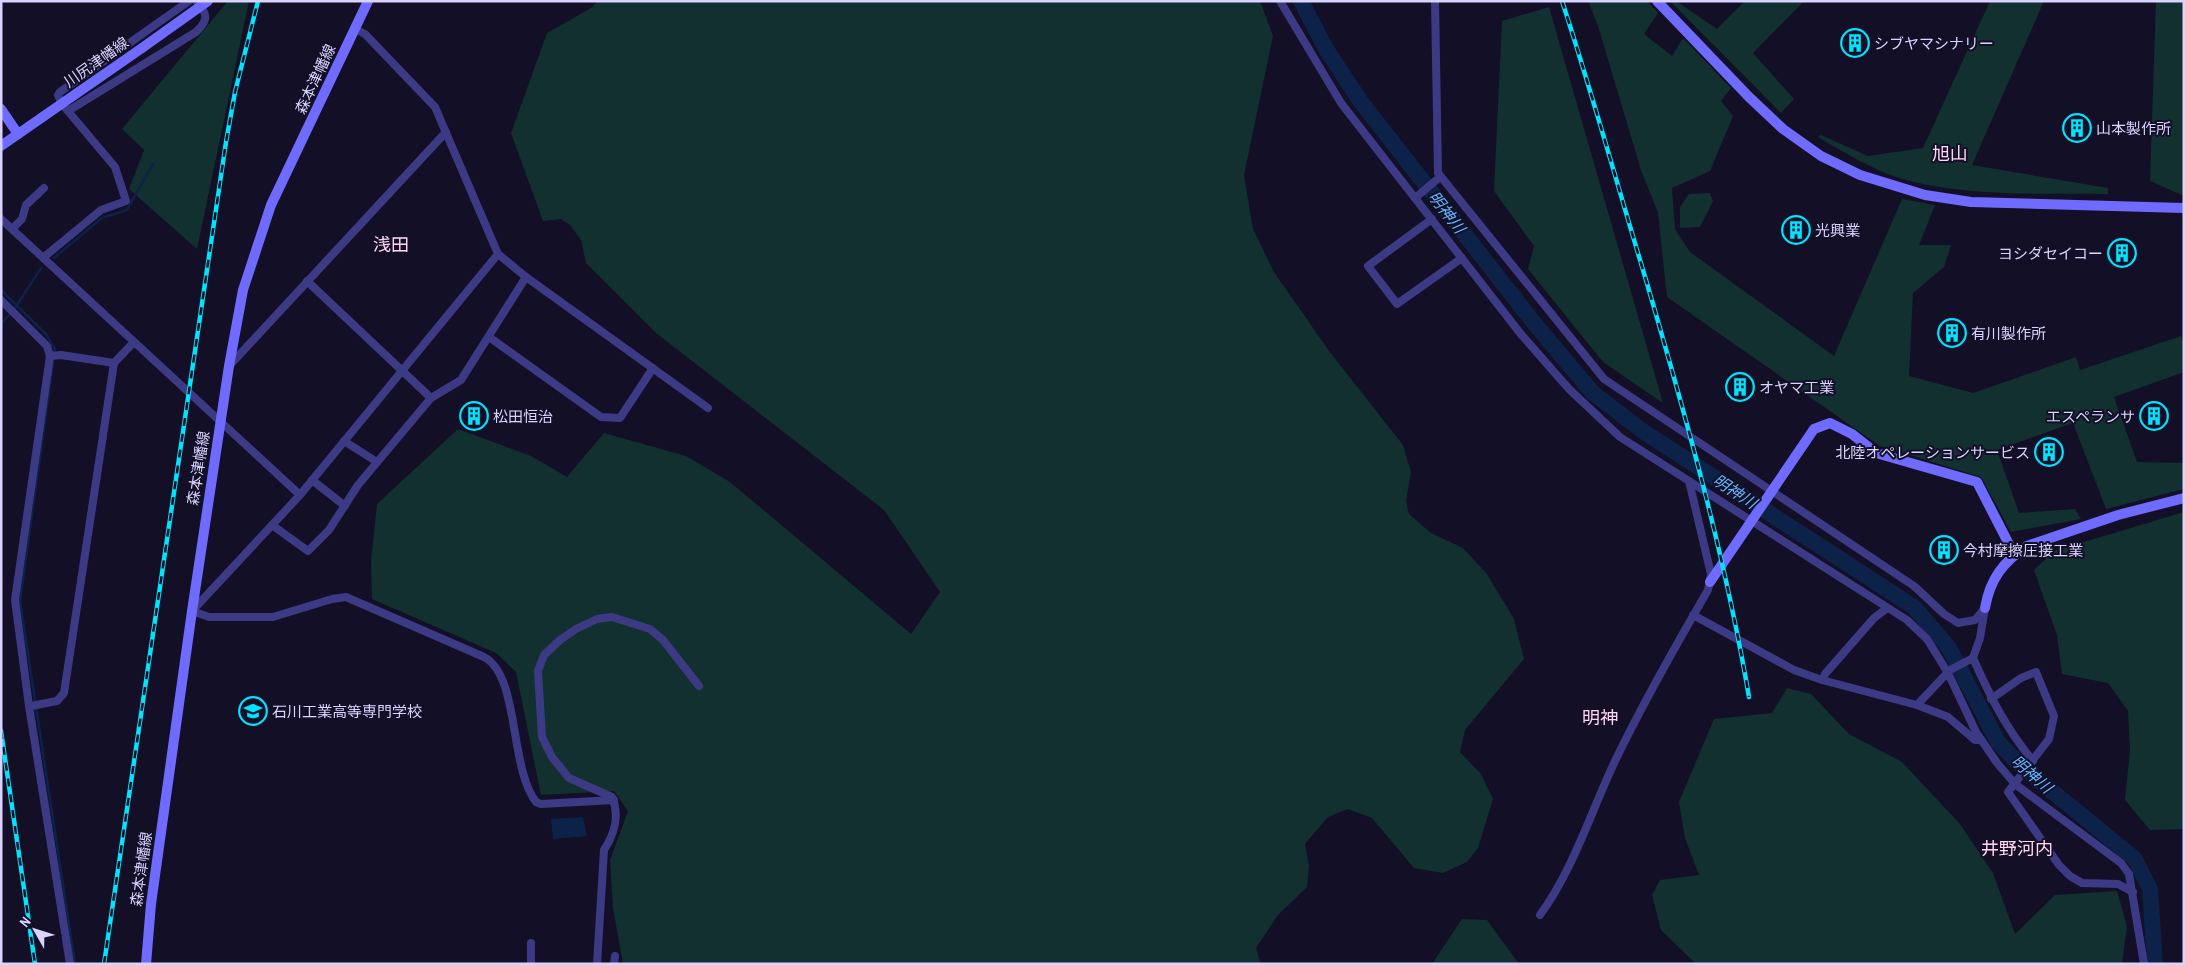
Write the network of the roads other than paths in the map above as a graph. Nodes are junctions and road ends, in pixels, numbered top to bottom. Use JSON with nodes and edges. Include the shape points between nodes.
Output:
{"nodes":[{"id":1,"x":189,"y":1,"type":"edge"},
{"id":2,"x":196,"y":1,"type":"edge"},
{"id":3,"x":208,"y":1,"type":"edge"},
{"id":4,"x":368,"y":1,"type":"edge"},
{"id":5,"x":1280,"y":1,"type":"edge"},
{"id":6,"x":1435,"y":1,"type":"edge"},
{"id":7,"x":1657,"y":1,"type":"edge"},
{"id":8,"x":355,"y":29,"type":"junction"},
{"id":9,"x":65,"y":108,"type":"junction"},
{"id":10,"x":1,"y":109,"type":"edge"},
{"id":11,"x":446,"y":132,"type":"junction"},
{"id":12,"x":18,"y":134,"type":"junction"},
{"id":13,"x":1,"y":146,"type":"edge"},
{"id":14,"x":1440,"y":177,"type":"junction"},
{"id":15,"x":44,"y":188,"type":"dead end"},
{"id":16,"x":1418,"y":196,"type":"junction"},
{"id":17,"x":2184,"y":208,"type":"edge"},
{"id":18,"x":1432,"y":218,"type":"junction"},
{"id":19,"x":1,"y":219,"type":"edge"},
{"id":20,"x":12,"y":229,"type":"junction"},
{"id":21,"x":498,"y":254,"type":"junction"},
{"id":22,"x":44,"y":257,"type":"junction"},
{"id":23,"x":1462,"y":258,"type":"junction"},
{"id":24,"x":526,"y":277,"type":"junction"},
{"id":25,"x":307,"y":281,"type":"junction"},
{"id":26,"x":1,"y":300,"type":"edge"},
{"id":27,"x":489,"y":337,"type":"junction"},
{"id":28,"x":133,"y":343,"type":"junction"},
{"id":29,"x":51,"y":356,"type":"junction"},
{"id":30,"x":114,"y":363,"type":"junction"},
{"id":31,"x":229,"y":366,"type":"junction"},
{"id":32,"x":653,"y":368,"type":"junction"},
{"id":33,"x":403,"y":370,"type":"junction"},
{"id":34,"x":431,"y":398,"type":"junction"},
{"id":35,"x":708,"y":408,"type":"dead end"},
{"id":36,"x":220,"y":421,"type":"junction"},
{"id":37,"x":344,"y":441,"type":"junction"},
{"id":38,"x":377,"y":462,"type":"junction"},
{"id":39,"x":312,"y":480,"type":"junction"},
{"id":40,"x":1689,"y":481,"type":"junction"},
{"id":41,"x":300,"y":495,"type":"junction"},
{"id":42,"x":1768,"y":495,"type":"junction"},
{"id":43,"x":2184,"y":498,"type":"edge"},
{"id":44,"x":345,"y":506,"type":"junction"},
{"id":45,"x":1752,"y":519,"type":"junction"},
{"id":46,"x":272,"y":525,"type":"junction"},
{"id":47,"x":2014,"y":554,"type":"junction"},
{"id":48,"x":1710,"y":582,"type":"junction"},
{"id":49,"x":1985,"y":608,"type":"junction"},
{"id":50,"x":1886,"y":609,"type":"junction"},
{"id":51,"x":192,"y":611,"type":"junction"},
{"id":52,"x":1693,"y":616,"type":"junction"},
{"id":53,"x":1973,"y":658,"type":"junction"},
{"id":54,"x":1949,"y":672,"type":"junction"},
{"id":55,"x":1822,"y":680,"type":"junction"},
{"id":56,"x":700,"y":686,"type":"dead end"},
{"id":57,"x":1991,"y":699,"type":"junction"},
{"id":58,"x":1917,"y":705,"type":"junction"},
{"id":59,"x":31,"y":706,"type":"dead end"},
{"id":60,"x":1981,"y":740,"type":"junction"},
{"id":61,"x":2032,"y":763,"type":"junction"},
{"id":62,"x":2018,"y":781,"type":"junction"},
{"id":63,"x":614,"y":800,"type":"junction"},
{"id":64,"x":2133,"y":892,"type":"junction"},
{"id":65,"x":1540,"y":915,"type":"dead end"},
{"id":66,"x":531,"y":942,"type":"dead end"},
{"id":67,"x":70,"y":964,"type":"edge"},
{"id":68,"x":146,"y":964,"type":"edge"},
{"id":69,"x":531,"y":964,"type":"edge"},
{"id":70,"x":597,"y":964,"type":"edge"},
{"id":71,"x":2144,"y":964,"type":"edge"}],
"edges":[{"from":1,"to":9,"type":"street","via":[[60,92],[58,95]]},
{"from":2,"to":9,"type":"street","via":[[207,17],[196,32]]},
{"from":3,"to":9,"type":"street","name":"川尻津幡線","bridge":true},
{"from":4,"to":8,"type":"street","name":"森本津幡線"},
{"from":5,"to":16,"type":"street","via":[[1330,88]]},
{"from":6,"to":14,"type":"street"},
{"from":7,"to":17,"type":"street","via":[[1783,129],[1821,156],[1860,175],[1925,195],[1971,202]]},
{"from":8,"to":11,"type":"street","via":[[365,34],[435,106]]},
{"from":8,"to":31,"type":"street","name":"森本津幡線","via":[[271,206],[243,290]]},
{"from":9,"to":12,"type":"street","name":"川尻津幡線"},
{"from":9,"to":22,"type":"street","via":[[115,167],[126,200],[101,210]]},
{"from":10,"to":12,"type":"street"},
{"from":11,"to":21,"type":"street"},
{"from":11,"to":25,"type":"street"},
{"from":12,"to":13,"type":"street","name":"川尻津幡線"},
{"from":14,"to":16,"type":"street"},
{"from":14,"to":42,"type":"street","via":[[1604,379]]},
{"from":15,"to":20,"type":"street","via":[[26,205],[22,218]]},
{"from":16,"to":18,"type":"street"},
{"from":18,"to":23,"type":"street"},
{"from":18,"to":23,"type":"street","via":[[1368,266],[1397,304]]},
{"from":19,"to":20,"type":"street"},
{"from":20,"to":22,"type":"street"},
{"from":21,"to":24,"type":"street"},
{"from":21,"to":33,"type":"street"},
{"from":22,"to":28,"type":"street"},
{"from":23,"to":40,"type":"street","via":[[1569,389],[1620,437]]},
{"from":24,"to":27,"type":"street"},
{"from":24,"to":32,"type":"street"},
{"from":25,"to":31,"type":"street"},
{"from":25,"to":33,"type":"street"},
{"from":26,"to":29,"type":"street","via":[[47,346]]},
{"from":27,"to":32,"type":"street","via":[[601,417],[620,418]]},
{"from":27,"to":34,"type":"street","via":[[461,380]]},
{"from":28,"to":30,"type":"street"},
{"from":28,"to":36,"type":"street"},
{"from":29,"to":30,"type":"street"},
{"from":29,"to":67,"type":"street","via":[[15,600]]},
{"from":30,"to":59,"type":"street","via":[[64,694],[57,701]]},
{"from":31,"to":36,"type":"street","name":"森本津幡線"},
{"from":32,"to":35,"type":"street"},
{"from":33,"to":34,"type":"street"},
{"from":33,"to":37,"type":"street"},
{"from":34,"to":38,"type":"street"},
{"from":36,"to":41,"type":"street"},
{"from":36,"to":51,"type":"street","name":"森本津幡線"},
{"from":37,"to":38,"type":"street"},
{"from":37,"to":39,"type":"street"},
{"from":38,"to":44,"type":"street"},
{"from":39,"to":41,"type":"street"},
{"from":39,"to":44,"type":"street"},
{"from":40,"to":45,"type":"street"},
{"from":40,"to":48,"type":"street","via":[[1712,574]]},
{"from":41,"to":46,"type":"street"},
{"from":42,"to":45,"type":"street"},
{"from":42,"to":47,"type":"street","via":[[1814,428],[1830,423],[1852,434],[1876,453],[1977,482]]},
{"from":42,"to":49,"type":"street","via":[[1914,586],[1958,623],[1975,620]]},
{"from":43,"to":47,"type":"street","via":[[2118,515],[2037,542]]},
{"from":44,"to":46,"type":"street","via":[[329,530],[308,551]]},
{"from":45,"to":48,"type":"street"},
{"from":45,"to":50,"type":"street"},
{"from":46,"to":51,"type":"street"},
{"from":47,"to":49,"type":"street","via":[[1996,574],[1988,590]]},
{"from":48,"to":52,"type":"street"},
{"from":49,"to":53,"type":"street"},
{"from":50,"to":54,"type":"street","via":[[1907,620],[1927,639]]},
{"from":50,"to":55,"type":"street","via":[[1874,618]]},
{"from":51,"to":63,"type":"street","via":[[209,617],[273,617],[346,597],[484,657],[494,665],[506,687],[520,760],[536,802]]},
{"from":51,"to":68,"type":"street","name":"森本津幡線","via":[[151,904]]},
{"from":52,"to":55,"type":"street","via":[[1794,670]]},
{"from":52,"to":65,"type":"street","via":[[1615,762],[1556,893]]},
{"from":53,"to":54,"type":"street"},
{"from":53,"to":57,"type":"street"},
{"from":54,"to":58,"type":"street"},
{"from":54,"to":60,"type":"street"},
{"from":55,"to":58,"type":"street"},
{"from":56,"to":63,"type":"street","via":[[663,640],[650,629],[612,617],[597,619],[576,629],[544,655],[538,671],[542,737],[552,757],[569,778]]},
{"from":57,"to":61,"type":"street"},
{"from":57,"to":61,"type":"street","via":[[2021,678],[2036,672],[2054,716],[2049,738]]},
{"from":58,"to":60,"type":"street","via":[[1948,717],[1975,740]]},
{"from":60,"to":62,"type":"street","via":[[1996,763]]},
{"from":61,"to":62,"type":"street"},
{"from":62,"to":64,"type":"street","via":[[2121,862],[2129,874]]},
{"from":62,"to":64,"type":"street","via":[[2008,792],[2070,876],[2082,883],[2118,884]]},
{"from":63,"to":70,"type":"street","via":[[616,822],[612,838],[604,850]]},
{"from":64,"to":71,"type":"street"},
{"from":66,"to":69,"type":"street"}]}
